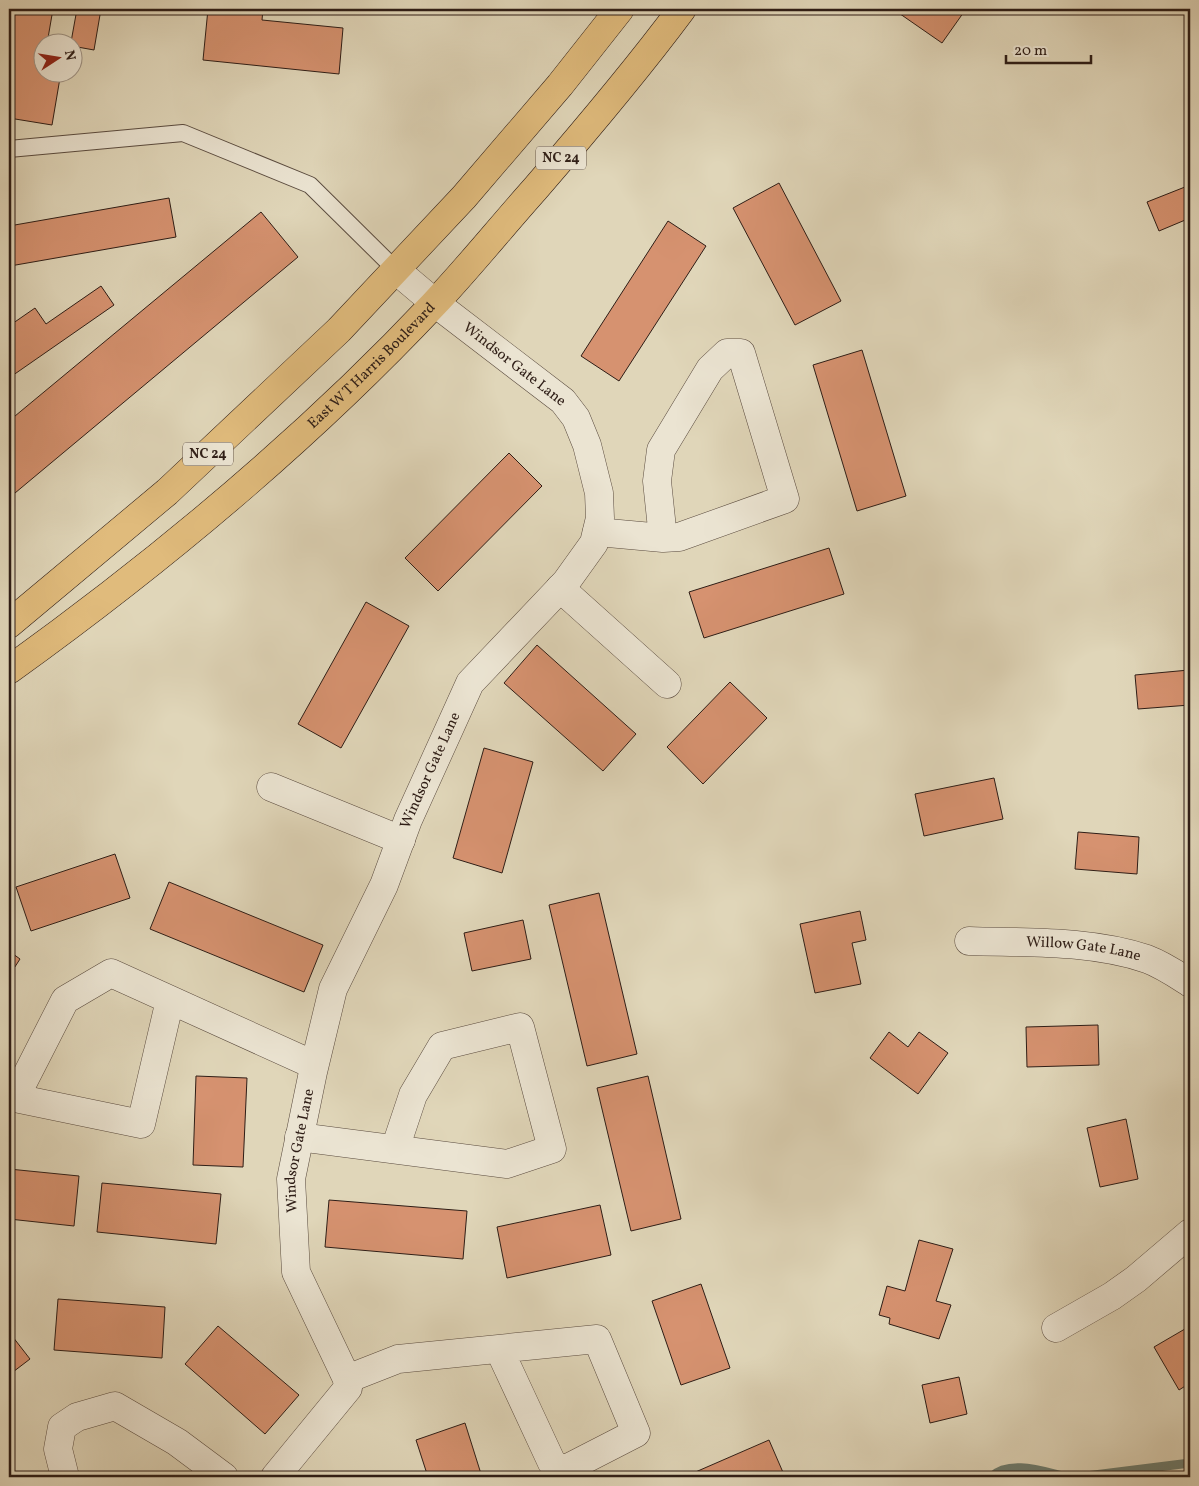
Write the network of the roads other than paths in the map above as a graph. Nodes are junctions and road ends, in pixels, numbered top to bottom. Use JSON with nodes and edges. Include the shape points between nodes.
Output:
{"nodes":[{"id":1,"x":620,"y":9,"type":"edge"},
{"id":2,"x":682,"y":9,"type":"edge"},
{"id":3,"x":9,"y":149,"type":"edge"},
{"id":4,"x":397,"y":271,"type":"junction"},
{"id":5,"x":434,"y":303,"type":"junction"},
{"id":6,"x":597,"y":532,"type":"junction"},
{"id":7,"x":663,"y":538,"type":"junction"},
{"id":8,"x":560,"y":588,"type":"junction"},
{"id":9,"x":9,"y":624,"type":"edge"},
{"id":10,"x":9,"y":670,"type":"edge"},
{"id":11,"x":668,"y":684,"type":"dead end"},
{"id":12,"x":271,"y":787,"type":"dead end"},
{"id":13,"x":401,"y":840,"type":"junction"},
{"id":14,"x":968,"y":941,"type":"dead end"},
{"id":15,"x":1190,"y":983,"type":"edge"},
{"id":16,"x":170,"y":1000,"type":"junction"},
{"id":17,"x":314,"y":1065,"type":"junction"},
{"id":18,"x":299,"y":1137,"type":"junction"},
{"id":19,"x":396,"y":1149,"type":"junction"},
{"id":20,"x":1190,"y":1233,"type":"edge"},
{"id":21,"x":1056,"y":1328,"type":"dead end"},
{"id":22,"x":499,"y":1349,"type":"junction"},
{"id":23,"x":347,"y":1379,"type":"junction"},
{"id":24,"x":65,"y":1477,"type":"edge"},
{"id":25,"x":224,"y":1477,"type":"edge"},
{"id":26,"x":275,"y":1477,"type":"edge"}],
"edges":[{"from":1,"to":4,"type":"main road","number":"NC 24","via":[[512,142]]},
{"from":2,"to":5,"type":"main road","name":"East W T Harris Boulevard","number":"NC 24","via":[[585,131]]},
{"from":3,"to":4,"type":"lane","via":[[183,132],[310,185]]},
{"from":4,"to":5,"type":"street","name":"Windsor Gate Lane"},
{"from":4,"to":9,"type":"main road","number":"NC 24","via":[[167,492]]},
{"from":5,"to":6,"type":"street","name":"Windsor Gate Lane","via":[[545,386],[576,418],[599,493]]},
{"from":5,"to":10,"type":"main road","name":"East W T Harris Boulevard","number":"NC 24","via":[[282,451],[114,591]]},
{"from":6,"to":7,"type":"street"},
{"from":6,"to":8,"type":"street","name":"Windsor Gate Lane","via":[[594,543]]},
{"from":7,"to":7,"type":"street","via":[[679,537],[786,499],[741,352],[727,353],[710,370],[662,450],[658,480]]},
{"from":8,"to":11,"type":"street"},
{"from":8,"to":13,"type":"street","name":"Windsor Gate Lane","via":[[470,683]]},
{"from":12,"to":13,"type":"street"},
{"from":13,"to":17,"type":"street","name":"Windsor Gate Lane","via":[[384,885],[333,989]]},
{"from":14,"to":15,"type":"street","name":"Willow Gate Lane","via":[[1108,949],[1146,959]]},
{"from":16,"to":16,"type":"street","via":[[111,973],[65,1000],[14,1098],[141,1124]]},
{"from":16,"to":17,"type":"street"},
{"from":17,"to":18,"type":"street","name":"Windsor Gate Lane"},
{"from":18,"to":19,"type":"street"},
{"from":18,"to":23,"type":"street","name":"Windsor Gate Lane","via":[[290,1179],[296,1272]]},
{"from":19,"to":19,"type":"street","via":[[507,1164],[552,1149],[520,1027],[442,1046],[413,1095]]},
{"from":20,"to":21,"type":"street","via":[[1112,1296]]},
{"from":22,"to":22,"type":"street","via":[[596,1339],[636,1433],[564,1470],[552,1463]]},
{"from":22,"to":23,"type":"street","via":[[398,1359]]},
{"from":23,"to":26,"type":"street","via":[[348,1388]]},
{"from":24,"to":25,"type":"street","via":[[58,1449],[62,1427],[77,1417],[115,1406],[177,1442]]}]}
